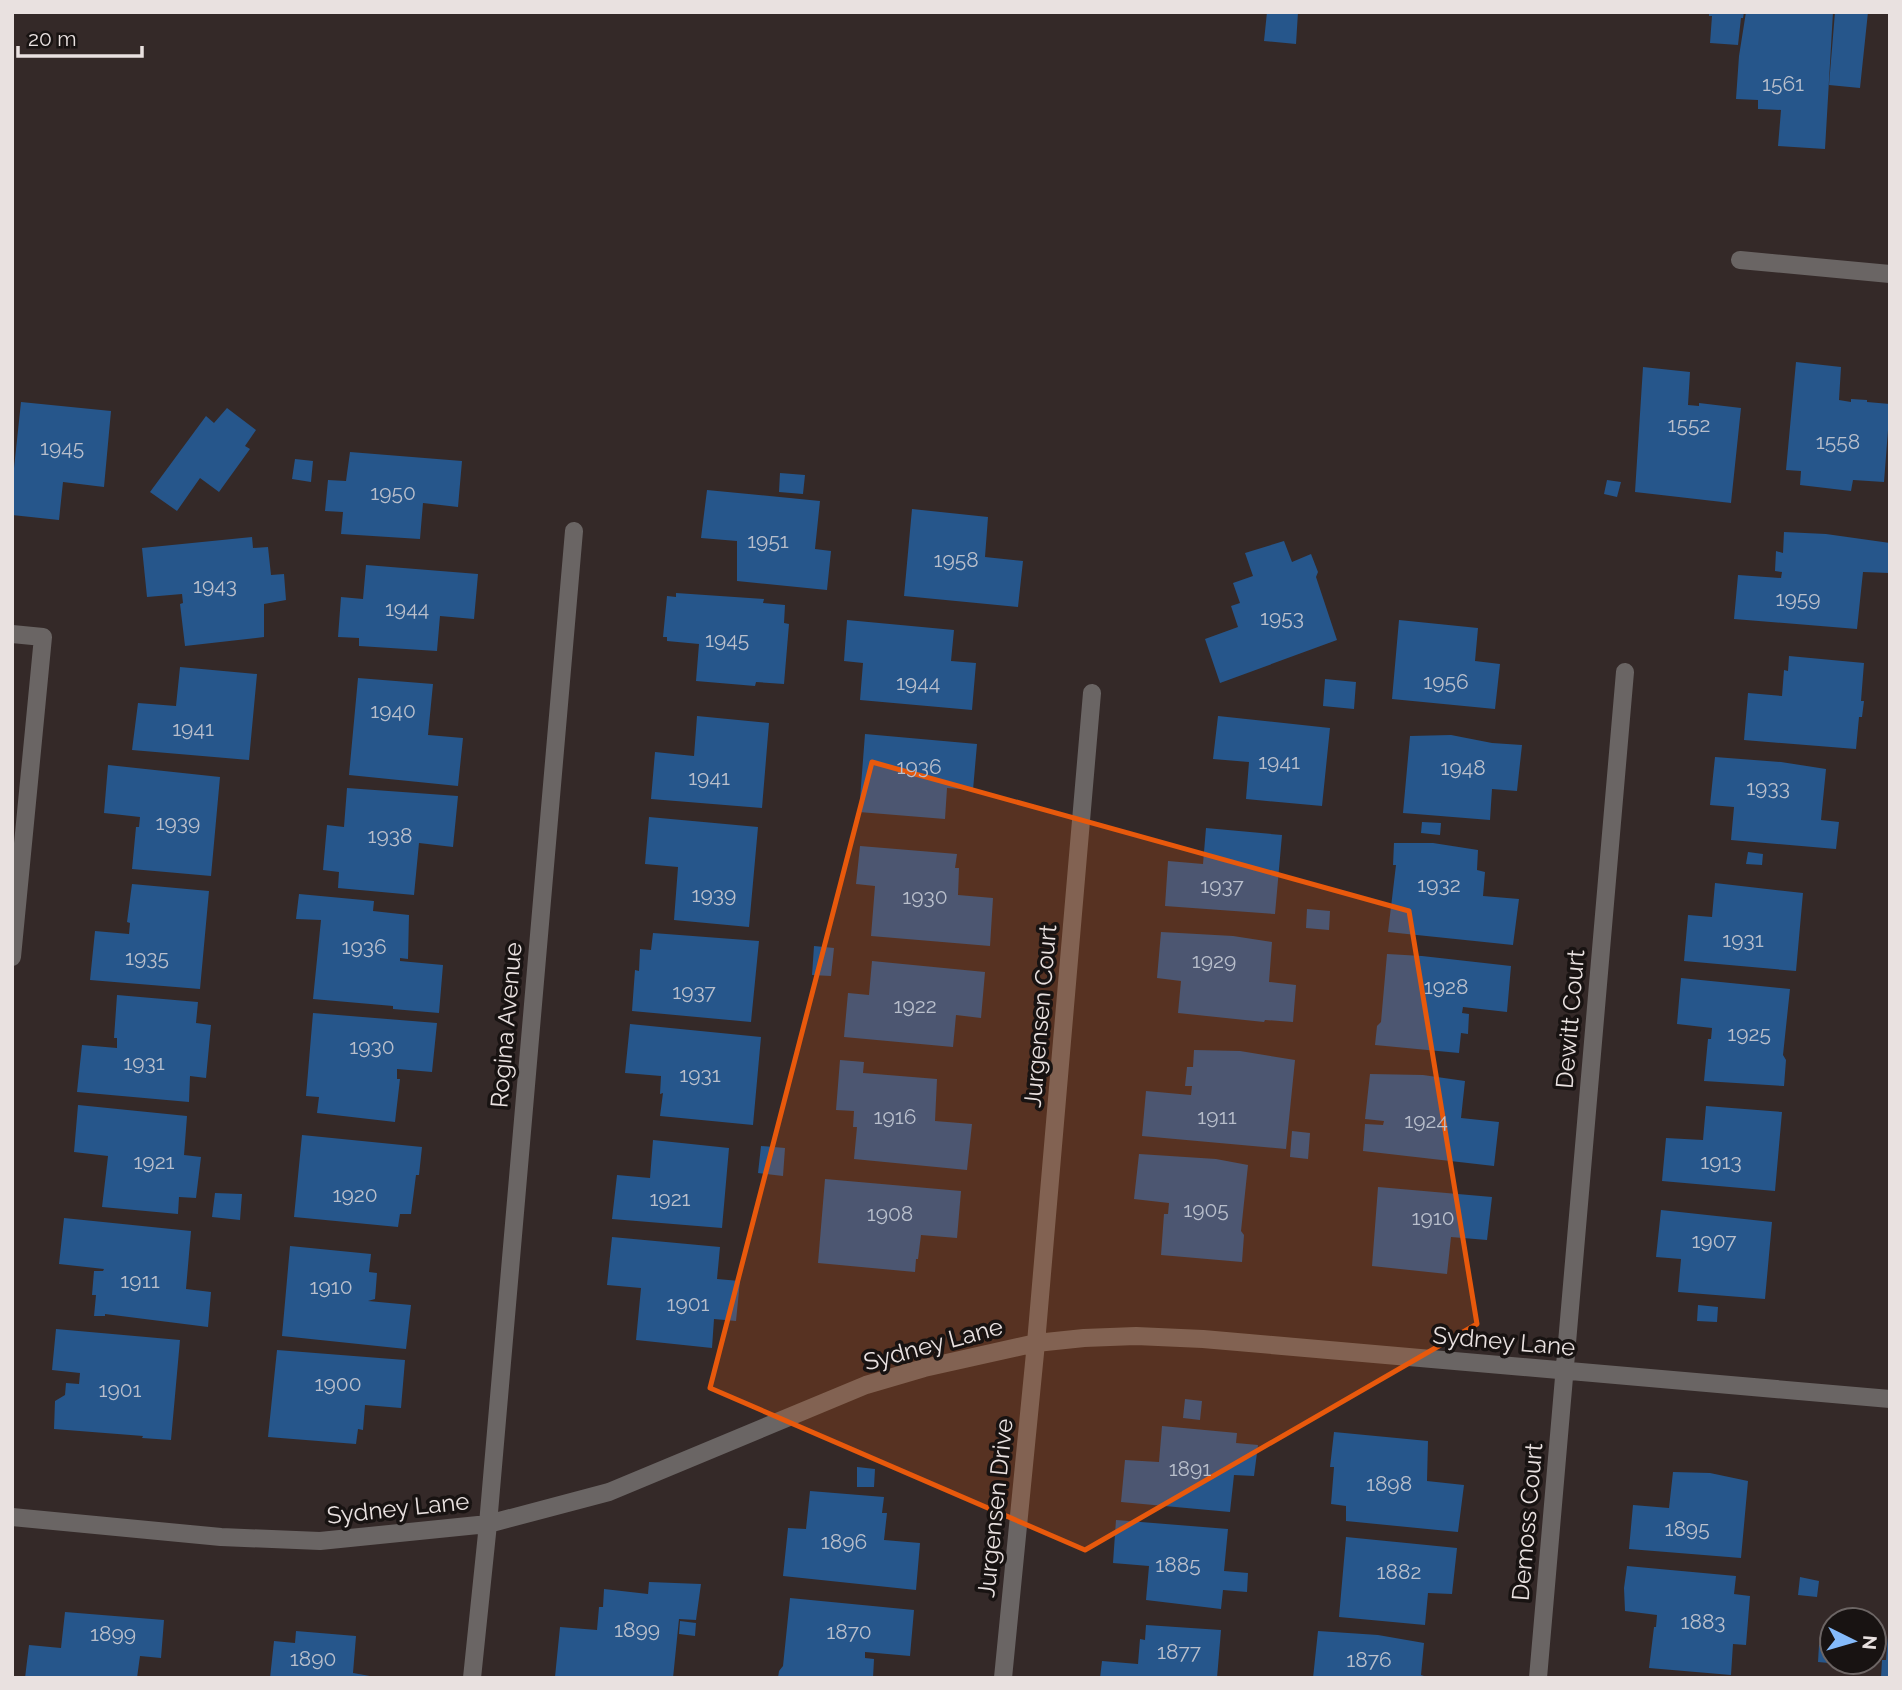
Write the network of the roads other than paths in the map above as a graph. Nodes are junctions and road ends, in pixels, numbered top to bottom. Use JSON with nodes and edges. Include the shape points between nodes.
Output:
{"nodes":[{"id":1,"x":1740,"y":260,"type":"dead end"},
{"id":2,"x":1890,"y":274,"type":"edge"},
{"id":3,"x":574,"y":531,"type":"dead end"},
{"id":4,"x":12,"y":634,"type":"edge"},
{"id":5,"x":1625,"y":672,"type":"dead end"},
{"id":6,"x":1092,"y":693,"type":"dead end"},
{"id":7,"x":12,"y":957,"type":"edge"},
{"id":8,"x":1035,"y":1343,"type":"junction"},
{"id":9,"x":1564,"y":1371,"type":"junction"},
{"id":10,"x":1890,"y":1399,"type":"edge"},
{"id":11,"x":12,"y":1517,"type":"edge"},
{"id":12,"x":488,"y":1524,"type":"junction"},
{"id":13,"x":472,"y":1678,"type":"edge"},
{"id":14,"x":1003,"y":1678,"type":"edge"},
{"id":15,"x":1538,"y":1678,"type":"edge"}],
"edges":[{"from":1,"to":2,"type":"street"},
{"from":3,"to":12,"type":"street","name":"Rogina Avenue"},
{"from":4,"to":7,"type":"street","via":[[43,637]]},
{"from":5,"to":9,"type":"street","name":"Dewitt Court"},
{"from":6,"to":8,"type":"street","name":"Jurgensen Court"},
{"from":8,"to":9,"type":"street","name":"Sydney Lane","via":[[1136,1336],[1203,1339]]},
{"from":8,"to":12,"type":"street","name":"Sydney Lane","via":[[866,1385],[609,1492]]},
{"from":8,"to":14,"type":"street","name":"Jurgensen Drive"},
{"from":9,"to":10,"type":"street","name":"Sydney Lane"},
{"from":9,"to":15,"type":"street","name":"Demoss Court"},
{"from":11,"to":12,"type":"street","name":"Sydney Lane","via":[[221,1537],[320,1541]]},
{"from":12,"to":13,"type":"street","name":"Rogina Avenue"}]}
